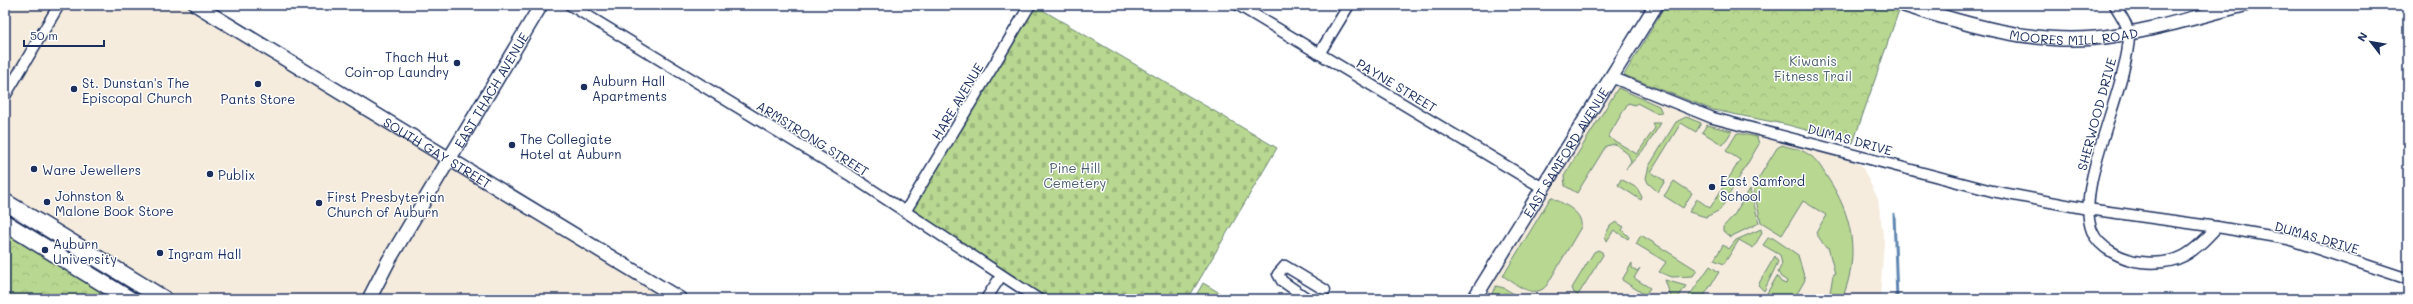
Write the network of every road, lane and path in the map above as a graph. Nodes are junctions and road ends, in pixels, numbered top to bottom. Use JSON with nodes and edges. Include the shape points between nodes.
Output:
{"nodes":[{"id":1,"x":59,"y":5,"type":"edge"},
{"id":2,"x":196,"y":5,"type":"edge"},
{"id":3,"x":541,"y":5,"type":"edge"},
{"id":4,"x":570,"y":5,"type":"edge"},
{"id":5,"x":1030,"y":5,"type":"edge"},
{"id":6,"x":1238,"y":5,"type":"edge"},
{"id":7,"x":1349,"y":5,"type":"edge"},
{"id":8,"x":1656,"y":5,"type":"edge"},
{"id":9,"x":1904,"y":5,"type":"edge"},
{"id":10,"x":2115,"y":5,"type":"edge"},
{"id":11,"x":2244,"y":5,"type":"edge"},
{"id":12,"x":2129,"y":34,"type":"junction"},
{"id":13,"x":1319,"y":54,"type":"junction"},
{"id":14,"x":1611,"y":77,"type":"junction"},
{"id":15,"x":5,"y":96,"type":"edge"},
{"id":16,"x":450,"y":160,"type":"junction"},
{"id":17,"x":1543,"y":188,"type":"junction"},
{"id":18,"x":5,"y":202,"type":"edge"},
{"id":19,"x":2088,"y":209,"type":"junction"},
{"id":20,"x":905,"y":212,"type":"junction"},
{"id":21,"x":5,"y":223,"type":"edge"},
{"id":22,"x":2217,"y":226,"type":"junction"},
{"id":23,"x":1001,"y":276,"type":"junction"},
{"id":24,"x":2408,"y":279,"type":"edge"},
{"id":25,"x":1325,"y":290,"type":"dead end"},
{"id":26,"x":129,"y":299,"type":"edge"},
{"id":27,"x":164,"y":299,"type":"edge"},
{"id":28,"x":369,"y":299,"type":"edge"},
{"id":29,"x":680,"y":299,"type":"edge"},
{"id":30,"x":986,"y":299,"type":"edge"},
{"id":31,"x":1038,"y":299,"type":"edge"},
{"id":32,"x":1308,"y":299,"type":"edge"},
{"id":33,"x":1474,"y":299,"type":"edge"}],
"edges":[{"from":1,"to":15,"type":"street"},
{"from":2,"to":16,"type":"street","name":"SOUTH GAY STREET"},
{"from":3,"to":16,"type":"street","name":"EAST THACH AVENUE"},
{"from":4,"to":20,"type":"street","name":"ARMSTRONG STREET"},
{"from":5,"to":20,"type":"street","name":"HARE AVENUE"},
{"from":6,"to":13,"type":"street","name":"PAYNE STREET"},
{"from":7,"to":13,"type":"street"},
{"from":8,"to":14,"type":"street","name":"EAST SAMFORD AVENUE"},
{"from":9,"to":12,"type":"street","name":"MOORES MILL ROAD","via":[[1981,27],[2037,37],[2094,38]]},
{"from":10,"to":12,"type":"street"},
{"from":11,"to":12,"type":"street","name":"MOORES MILL ROAD"},
{"from":12,"to":19,"type":"street","name":"SHERWOOD DRIVE","via":[[2124,71],[2092,178]]},
{"from":13,"to":17,"type":"street","name":"PAYNE STREET"},
{"from":14,"to":17,"type":"street","name":"EAST SAMFORD AVENUE"},
{"from":14,"to":19,"type":"street","name":"DUMAS DRIVE","via":[[1713,118],[1992,191]]},
{"from":16,"to":28,"type":"street","name":"EAST THACH AVENUE","via":[[389,260]]},
{"from":16,"to":29,"type":"street","name":"SOUTH GAY STREET"},
{"from":17,"to":33,"type":"street","name":"EAST SAMFORD AVENUE"},
{"from":18,"to":27,"type":"main road"},
{"from":19,"to":22,"type":"street","name":"DUMAS DRIVE"},
{"from":19,"to":22,"type":"street","via":[[2092,231],[2099,240],[2117,255],[2128,260],[2152,263],[2190,254]]},
{"from":20,"to":23,"type":"street","name":"ARMSTRONG STREET"},
{"from":21,"to":26,"type":"main road"},
{"from":22,"to":24,"type":"street","name":"DUMAS DRIVE","via":[[2288,239]]},
{"from":23,"to":30,"type":"street"},
{"from":23,"to":31,"type":"street","name":"ARMSTRONG STREET"},
{"from":25,"to":32,"type":"street","via":[[1285,266],[1278,274],[1282,281]]}]}
